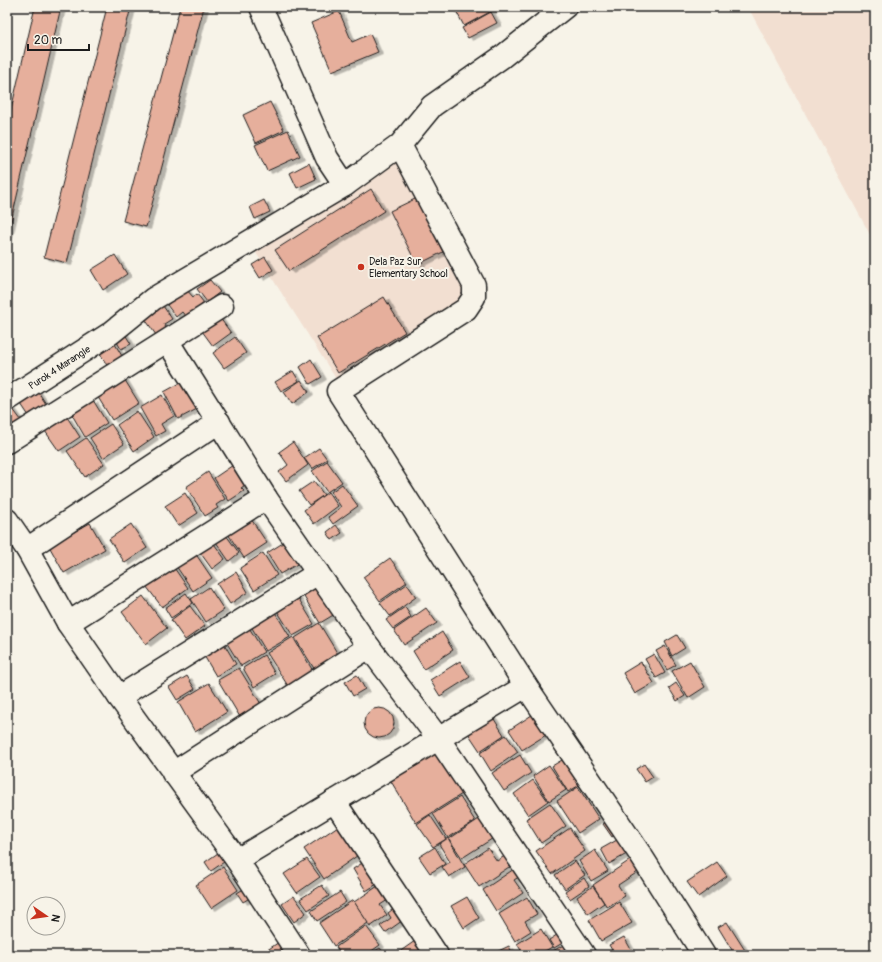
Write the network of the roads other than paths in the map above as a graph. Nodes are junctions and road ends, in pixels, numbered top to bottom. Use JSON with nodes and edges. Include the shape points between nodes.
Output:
{"nodes":[{"id":1,"x":261,"y":7,"type":"edge"},
{"id":2,"x":565,"y":7,"type":"edge"},
{"id":3,"x":400,"y":146,"type":"junction"},
{"id":4,"x":345,"y":184,"type":"junction"},
{"id":5,"x":222,"y":306,"type":"dead end"},
{"id":6,"x":168,"y":342,"type":"junction"},
{"id":7,"x":7,"y":400,"type":"edge"},
{"id":8,"x":219,"y":422,"type":"junction"},
{"id":9,"x":7,"y":442,"type":"edge"},
{"id":10,"x":266,"y":498,"type":"junction"},
{"id":11,"x":7,"y":520,"type":"edge"},
{"id":12,"x":27,"y":549,"type":"junction"},
{"id":13,"x":318,"y":574,"type":"junction"},
{"id":14,"x":68,"y":623,"type":"junction"},
{"id":15,"x":369,"y":647,"type":"junction"},
{"id":16,"x":526,"y":686,"type":"junction"},
{"id":17,"x":118,"y":697,"type":"junction"},
{"id":18,"x":438,"y":738,"type":"junction"},
{"id":19,"x":173,"y":773,"type":"junction"},
{"id":20,"x":334,"y":802,"type":"junction"},
{"id":21,"x":237,"y":860,"type":"junction"},
{"id":22,"x":299,"y":955,"type":"edge"},
{"id":23,"x":437,"y":955,"type":"edge"},
{"id":24,"x":584,"y":955,"type":"edge"},
{"id":25,"x":704,"y":955,"type":"edge"}],
"edges":[{"from":1,"to":4,"type":"street","via":[[327,158]]},
{"from":2,"to":3,"type":"street","name":"Purok 4 Marangle","via":[[502,57],[432,106]]},
{"from":3,"to":4,"type":"street","name":"Purok 4 Marangle"},
{"from":3,"to":16,"type":"street","via":[[474,286],[474,297],[466,309],[338,391]]},
{"from":4,"to":7,"type":"street","name":"Purok 4 Marangle","via":[[153,299],[111,333]]},
{"from":5,"to":6,"type":"street"},
{"from":6,"to":8,"type":"street"},
{"from":6,"to":9,"type":"street"},
{"from":8,"to":10,"type":"street"},
{"from":8,"to":12,"type":"street"},
{"from":10,"to":13,"type":"street"},
{"from":10,"to":14,"type":"street"},
{"from":11,"to":12,"type":"street"},
{"from":12,"to":14,"type":"street"},
{"from":13,"to":15,"type":"street"},
{"from":13,"to":17,"type":"street"},
{"from":14,"to":17,"type":"street"},
{"from":15,"to":18,"type":"street"},
{"from":15,"to":19,"type":"street"},
{"from":16,"to":18,"type":"street"},
{"from":16,"to":25,"type":"street","via":[[640,854]]},
{"from":17,"to":19,"type":"street"},
{"from":18,"to":20,"type":"street"},
{"from":18,"to":24,"type":"street"},
{"from":19,"to":21,"type":"street"},
{"from":20,"to":21,"type":"street"},
{"from":20,"to":23,"type":"street"},
{"from":21,"to":22,"type":"street"}]}
